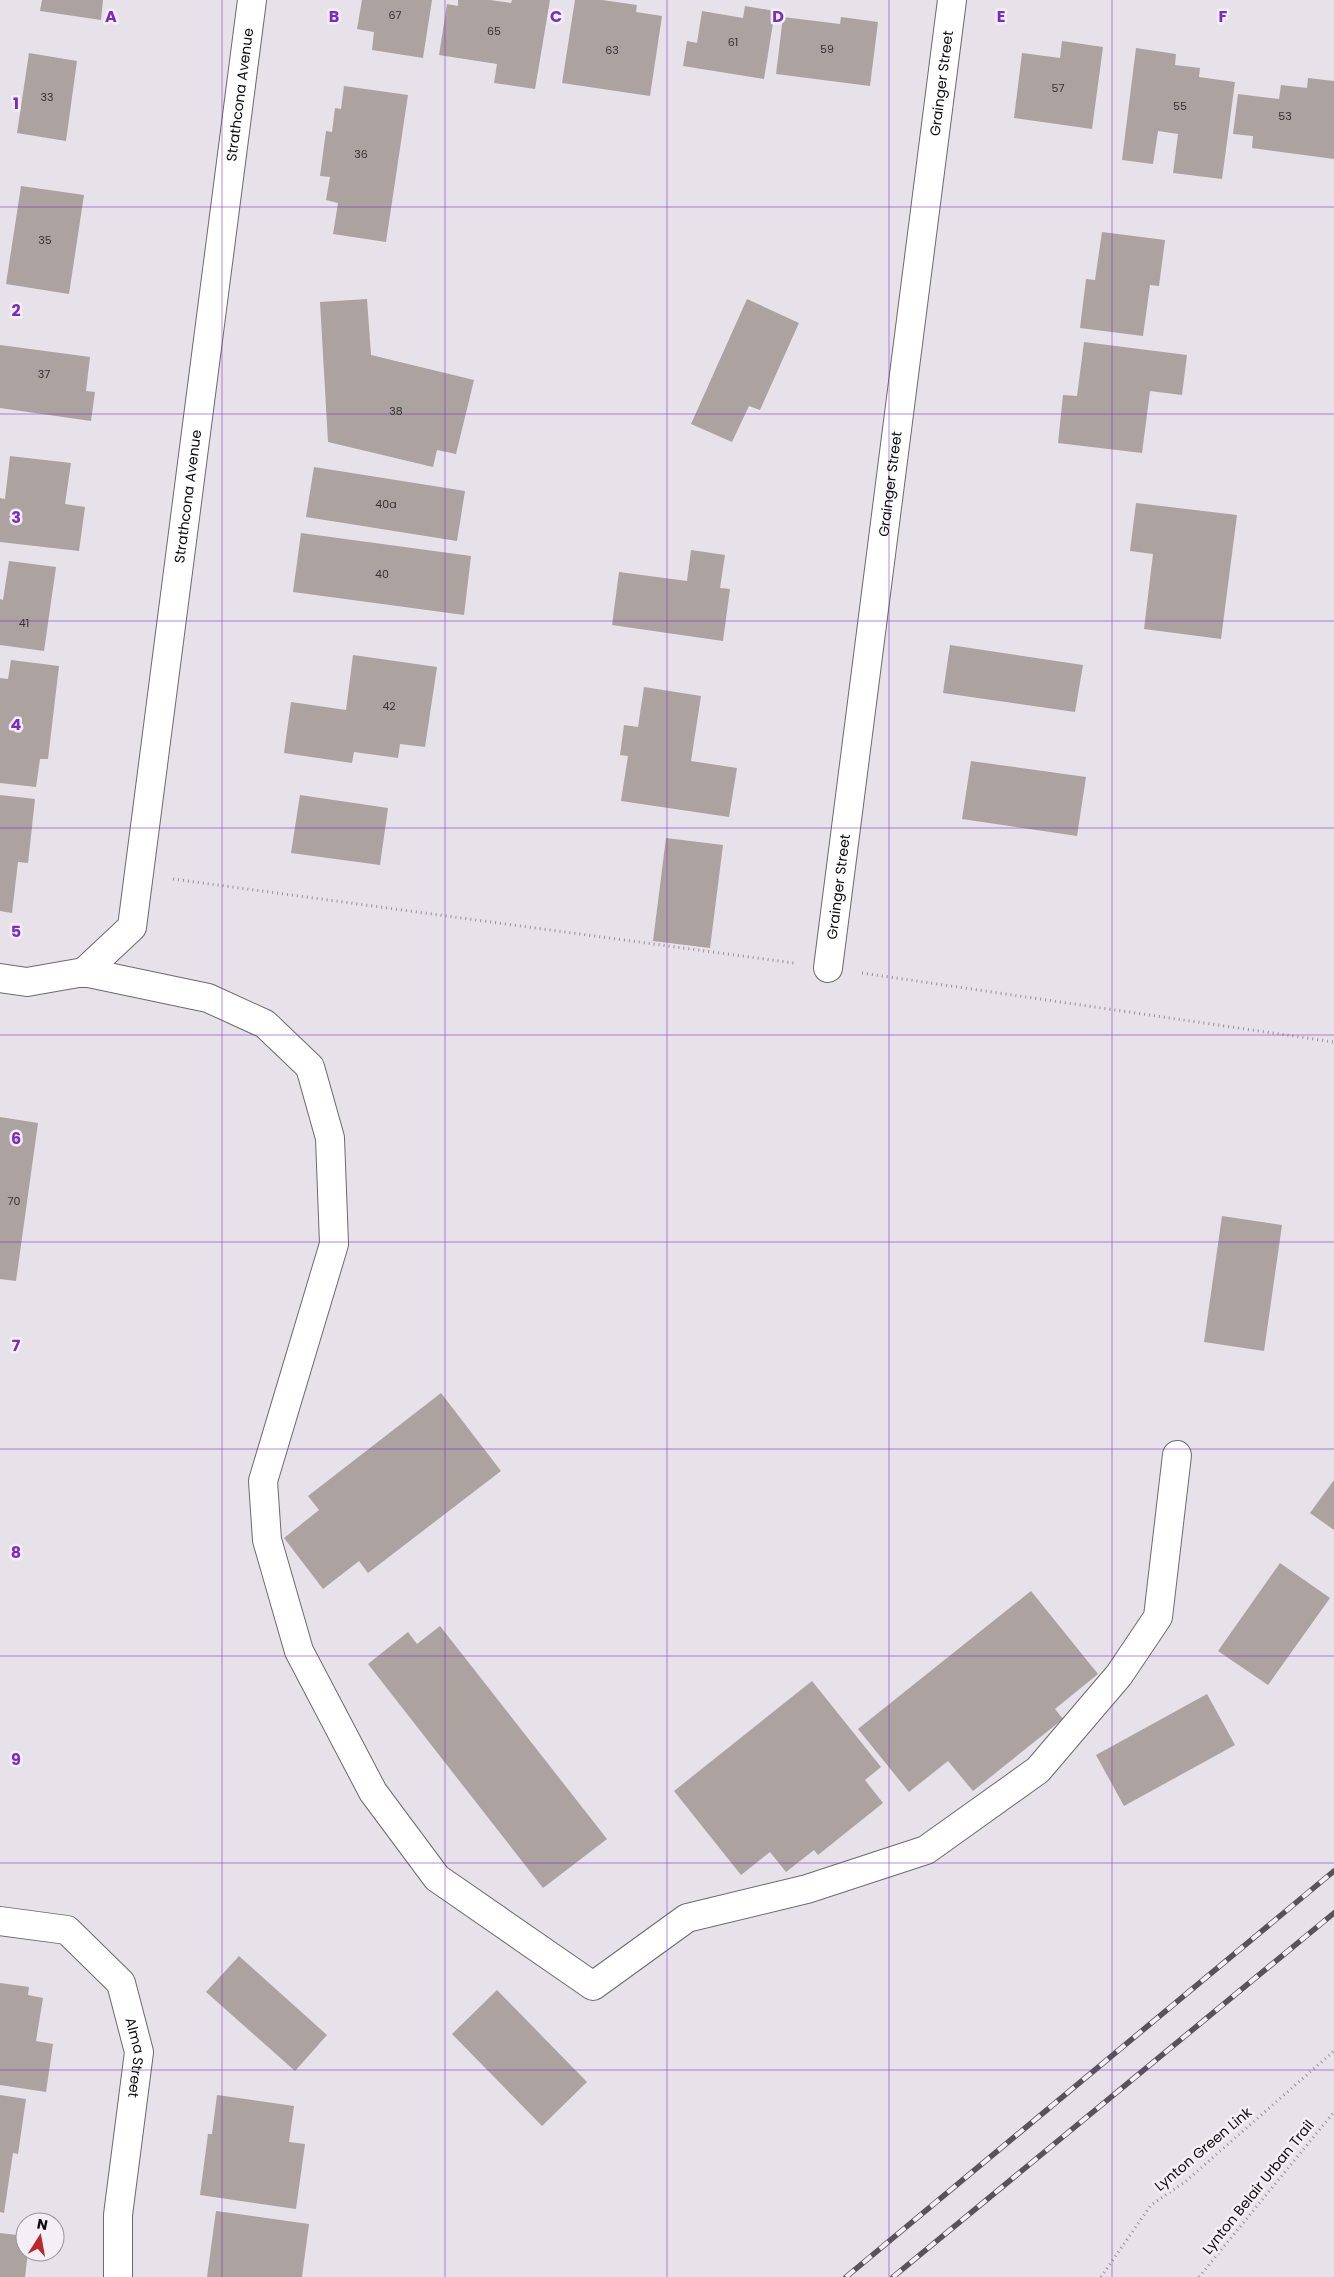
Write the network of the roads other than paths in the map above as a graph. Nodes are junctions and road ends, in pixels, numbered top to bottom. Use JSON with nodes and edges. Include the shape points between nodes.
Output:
{"nodes":[{"id":1,"x":252,"y":0,"type":"edge"},
{"id":2,"x":952,"y":0,"type":"edge"},
{"id":3,"x":828,"y":968,"type":"road end"},
{"id":4,"x":84,"y":972,"type":"junction"},
{"id":5,"x":0,"y":978,"type":"edge"},
{"id":6,"x":1177,"y":1454,"type":"dead end"},
{"id":7,"x":0,"y":1921,"type":"edge"},
{"id":8,"x":118,"y":2277,"type":"edge"}],
"edges":[{"from":1,"to":4,"type":"street","name":"Strathcona Avenue","via":[[132,927]]},
{"from":2,"to":3,"type":"street","name":"Grainger Street"},
{"from":4,"to":5,"type":"street","via":[[27,982]]},
{"from":4,"to":6,"type":"street","via":[[208,998],[265,1024],[310,1067],[330,1138],[334,1244],[263,1481],[267,1540],[298,1651],[373,1792],[437,1878],[593,1986],[687,1918],[807,1889],[926,1850],[1038,1770],[1119,1675],[1158,1617]]},
{"from":7,"to":8,"type":"street","name":"Alma Street","via":[[67,1930],[121,1983],[139,2052],[118,2215]]}]}
